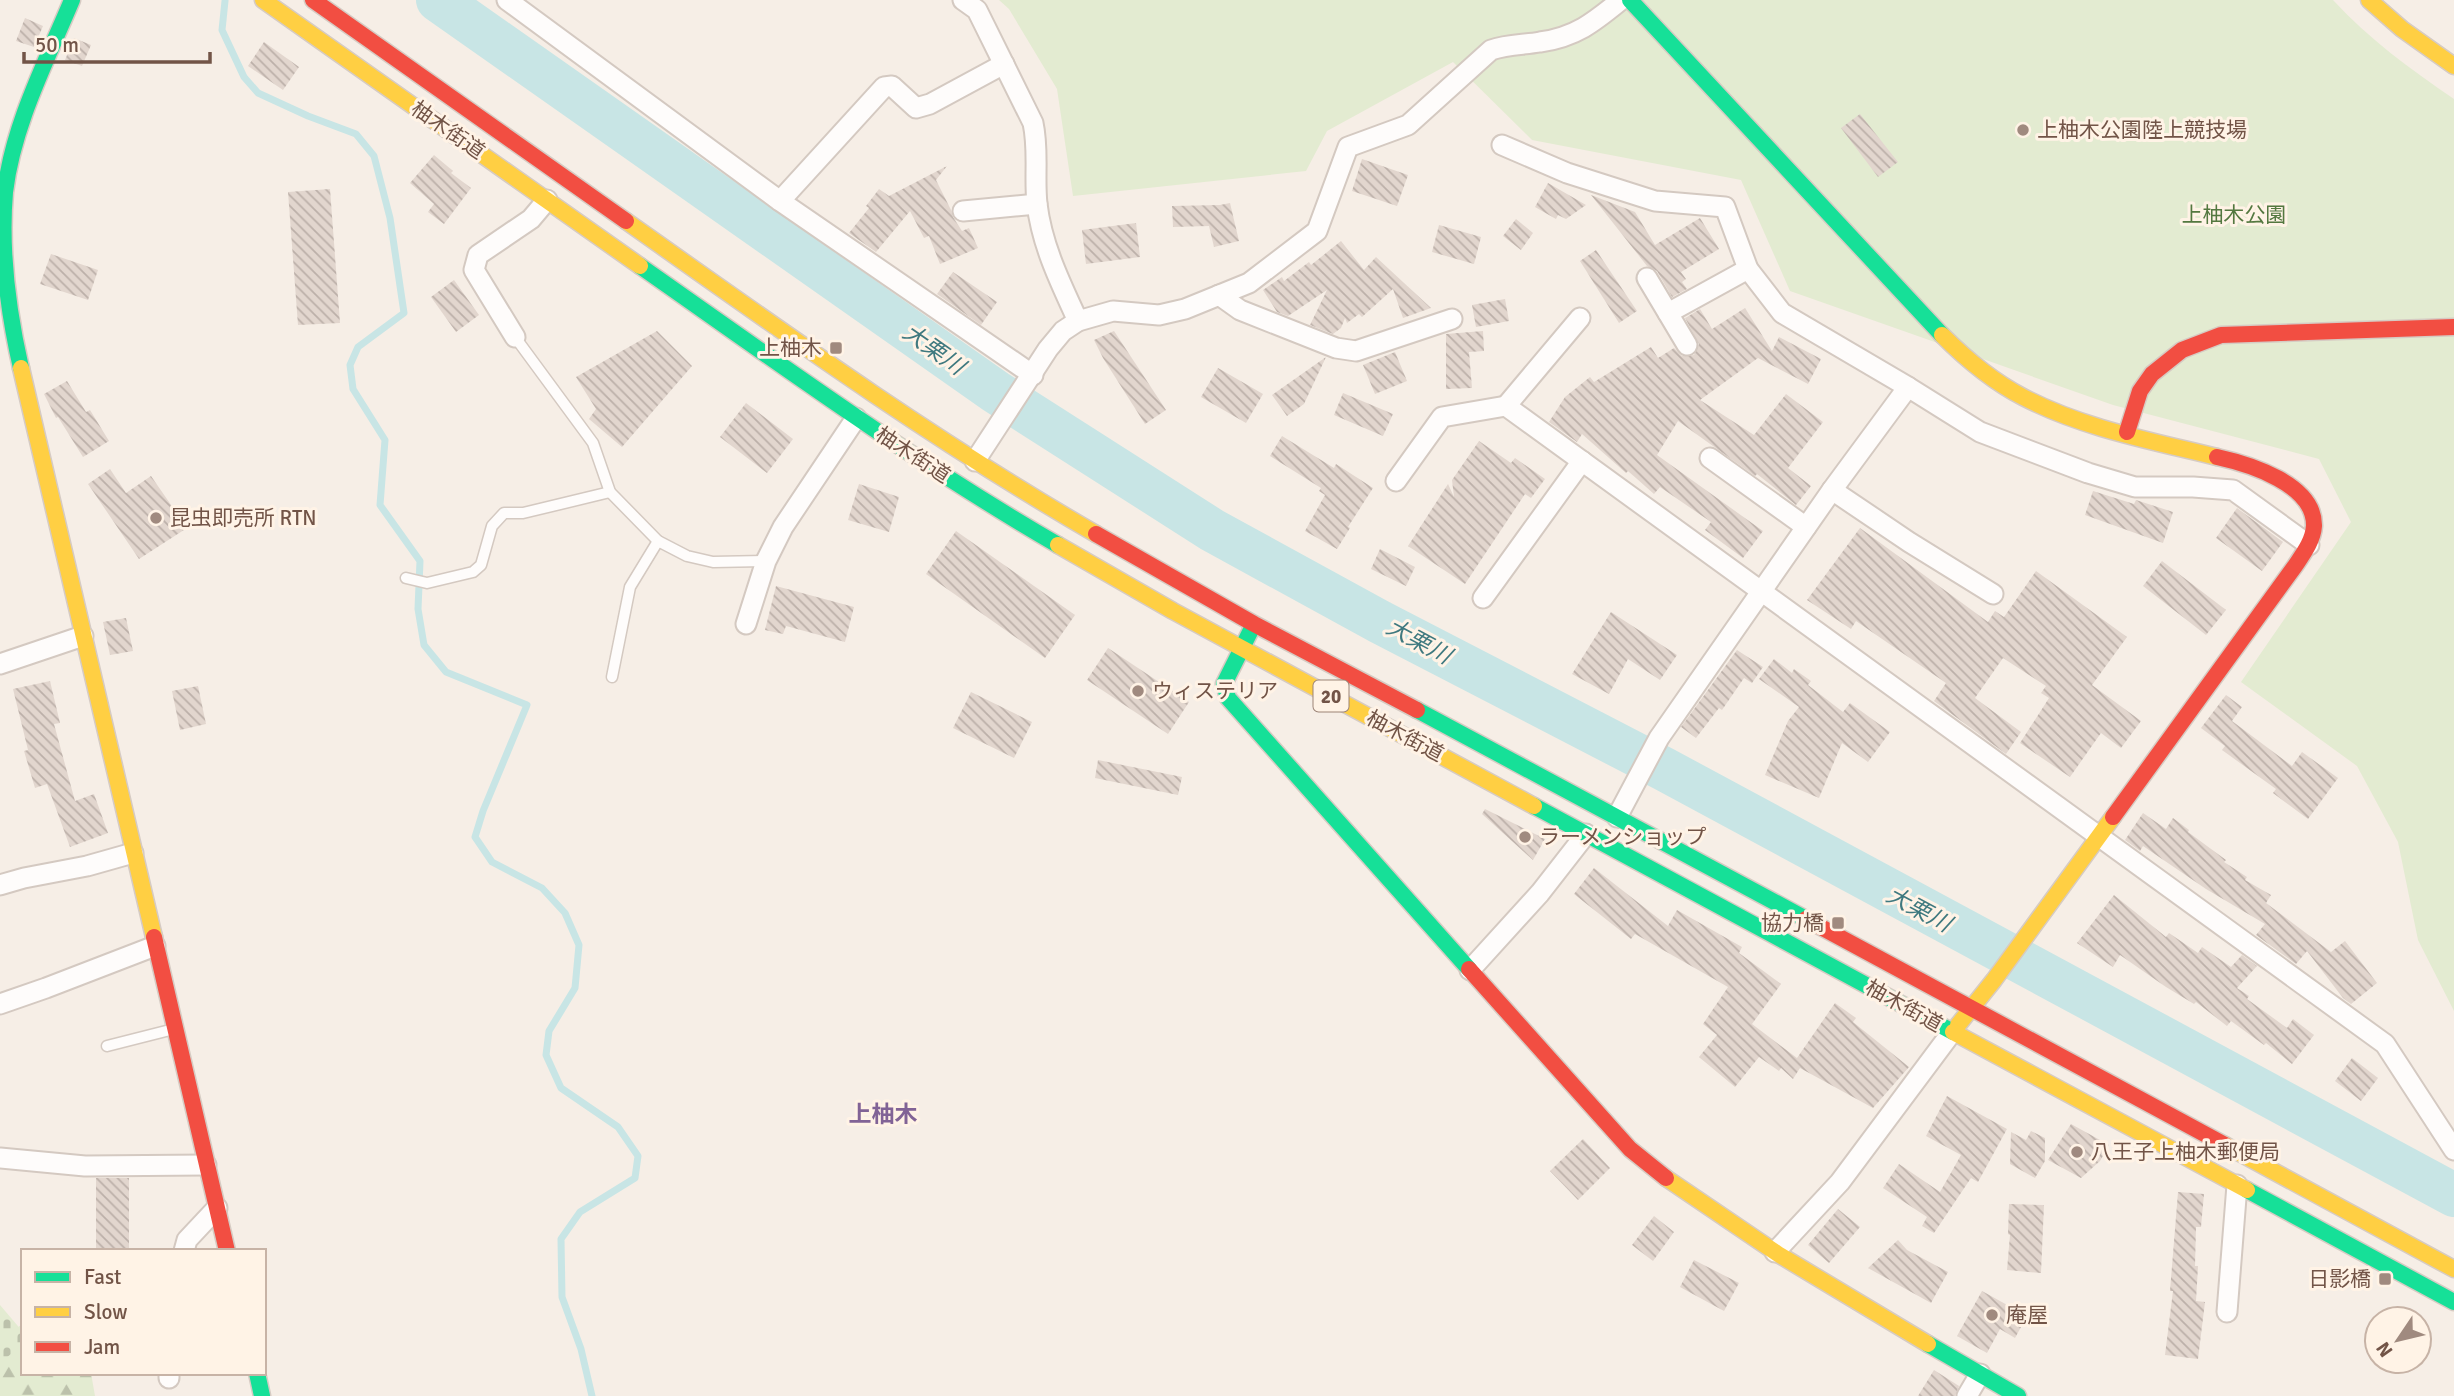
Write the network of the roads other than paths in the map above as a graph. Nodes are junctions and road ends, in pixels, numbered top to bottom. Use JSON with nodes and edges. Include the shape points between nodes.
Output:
{"nodes":[{"id":1,"x":72,"y":0,"type":"edge"},
{"id":2,"x":263,"y":0,"type":"edge"},
{"id":3,"x":313,"y":0,"type":"edge"},
{"id":4,"x":507,"y":0,"type":"edge"},
{"id":5,"x":963,"y":0,"type":"edge"},
{"id":6,"x":1621,"y":0,"type":"edge"},
{"id":7,"x":1630,"y":0,"type":"edge"},
{"id":8,"x":2369,"y":0,"type":"edge"},
{"id":9,"x":1004,"y":64,"type":"junction"},
{"id":10,"x":2454,"y":66,"type":"edge"},
{"id":11,"x":1503,"y":145,"type":"dead end"},
{"id":12,"x":547,"y":201,"type":"junction"},
{"id":13,"x":779,"y":201,"type":"junction"},
{"id":14,"x":1037,"y":204,"type":"junction"},
{"id":15,"x":2,"y":210,"type":"edge"},
{"id":16,"x":963,"y":211,"type":"dead end"},
{"id":17,"x":1748,"y":269,"type":"junction"},
{"id":18,"x":1647,"y":278,"type":"dead end"},
{"id":19,"x":1219,"y":295,"type":"junction"},
{"id":20,"x":4,"y":306,"type":"edge"},
{"id":21,"x":1668,"y":313,"type":"junction"},
{"id":22,"x":1580,"y":318,"type":"dead end"},
{"id":23,"x":1452,"y":319,"type":"dead end"},
{"id":24,"x":1079,"y":321,"type":"junction"},
{"id":25,"x":2454,"y":327,"type":"edge"},
{"id":26,"x":514,"y":337,"type":"joint"},
{"id":27,"x":1687,"y":345,"type":"dead end"},
{"id":28,"x":1030,"y":379,"type":"junction"},
{"id":29,"x":1908,"y":387,"type":"junction"},
{"id":30,"x":1506,"y":406,"type":"junction"},
{"id":31,"x":856,"y":418,"type":"junction"},
{"id":32,"x":2127,"y":432,"type":"junction"},
{"id":33,"x":1710,"y":458,"type":"dead end"},
{"id":34,"x":975,"y":461,"type":"junction"},
{"id":35,"x":1582,"y":461,"type":"junction"},
{"id":36,"x":1396,"y":481,"type":"dead end"},
{"id":37,"x":1832,"y":490,"type":"junction"},
{"id":38,"x":610,"y":492,"type":"junction"},
{"id":39,"x":1807,"y":527,"type":"junction"},
{"id":40,"x":658,"y":541,"type":"junction"},
{"id":41,"x":2309,"y":545,"type":"junction"},
{"id":42,"x":766,"y":561,"type":"junction"},
{"id":43,"x":406,"y":578,"type":"dead end"},
{"id":44,"x":1762,"y":590,"type":"junction"},
{"id":45,"x":1993,"y":594,"type":"dead end"},
{"id":46,"x":1483,"y":598,"type":"dead end"},
{"id":47,"x":746,"y":624,"type":"dead end"},
{"id":48,"x":1254,"y":624,"type":"junction"},
{"id":49,"x":83,"y":636,"type":"junction"},
{"id":50,"x":1242,"y":647,"type":"junction"},
{"id":51,"x":0,"y":664,"type":"edge"},
{"id":52,"x":612,"y":677,"type":"dead end"},
{"id":53,"x":1617,"y":817,"type":"junction"},
{"id":54,"x":1586,"y":834,"type":"junction"},
{"id":55,"x":2099,"y":836,"type":"junction"},
{"id":56,"x":133,"y":853,"type":"junction"},
{"id":57,"x":0,"y":885,"type":"edge"},
{"id":58,"x":155,"y":946,"type":"junction"},
{"id":59,"x":1470,"y":970,"type":"junction"},
{"id":60,"x":0,"y":1003,"type":"edge"},
{"id":61,"x":1971,"y":1009,"type":"junction"},
{"id":62,"x":175,"y":1029,"type":"junction"},
{"id":63,"x":1952,"y":1032,"type":"junction"},
{"id":64,"x":107,"y":1046,"type":"dead end"},
{"id":65,"x":2454,"y":1150,"type":"edge"},
{"id":66,"x":0,"y":1158,"type":"edge"},
{"id":67,"x":206,"y":1165,"type":"junction"},
{"id":68,"x":2237,"y":1185,"type":"junction"},
{"id":69,"x":217,"y":1208,"type":"junction"},
{"id":70,"x":185,"y":1249,"type":"edge"},
{"id":71,"x":227,"y":1249,"type":"edge"},
{"id":72,"x":1775,"y":1252,"type":"junction"},
{"id":73,"x":2454,"y":1269,"type":"edge"},
{"id":74,"x":2454,"y":1302,"type":"edge"},
{"id":75,"x":2227,"y":1312,"type":"dead end"},
{"id":76,"x":1980,"y":1374,"type":"junction"},
{"id":77,"x":257,"y":1375,"type":"edge"},
{"id":78,"x":262,"y":1396,"type":"edge"},
{"id":79,"x":1968,"y":1396,"type":"edge"},
{"id":80,"x":2018,"y":1396,"type":"edge"}],
"edges":[{"from":1,"to":15,"type":"main road","via":[[17,141]]},
{"from":2,"to":12,"type":"main road","name":"柚木街道","number":"20"},
{"from":3,"to":34,"type":"main road","name":"柚木街道","number":"20","via":[[861,387]]},
{"from":4,"to":13,"type":"street"},
{"from":5,"to":9,"type":"street","via":[[977,9]]},
{"from":6,"to":19,"type":"street","via":[[1585,29],[1539,43],[1491,50],[1409,125],[1348,147],[1317,231],[1249,284]]},
{"from":7,"to":32,"type":"main road","via":[[1966,359],[2024,398],[2075,419]]},
{"from":8,"to":10,"type":"main road"},
{"from":9,"to":13,"type":"street","via":[[916,108],[892,86],[884,87]]},
{"from":9,"to":14,"type":"street","via":[[1037,141]]},
{"from":11,"to":17,"type":"street","via":[[1567,173],[1655,201],[1725,207]]},
{"from":12,"to":26,"type":"street","via":[[531,219],[478,255],[474,270]]},
{"from":12,"to":31,"type":"main road","name":"柚木街道","number":"20"},
{"from":13,"to":28,"type":"street"},
{"from":14,"to":16,"type":"street"},
{"from":14,"to":24,"type":"street","via":[[1051,263]]},
{"from":15,"to":20,"type":"main road"},
{"from":17,"to":21,"type":"street"},
{"from":17,"to":29,"type":"street","via":[[1782,313]]},
{"from":18,"to":21,"type":"street"},
{"from":19,"to":23,"type":"street","via":[[1240,310],[1336,348],[1356,351]]},
{"from":19,"to":24,"type":"street","via":[[1160,315],[1113,311]]},
{"from":20,"to":49,"type":"main road"},
{"from":21,"to":27,"type":"street"},
{"from":22,"to":30,"type":"street"},
{"from":24,"to":28,"type":"street","via":[[1063,331]]},
{"from":25,"to":32,"type":"main road","via":[[2221,335],[2182,350],[2152,374],[2140,391]]},
{"from":26,"to":38,"type":"lane","via":[[593,443]]},
{"from":28,"to":34,"type":"street"},
{"from":29,"to":37,"type":"street"},
{"from":29,"to":41,"type":"street","via":[[1980,432],[2088,473],[2135,487],[2233,490]]},
{"from":30,"to":35,"type":"street"},
{"from":30,"to":36,"type":"street","via":[[1442,417]]},
{"from":31,"to":42,"type":"street","via":[[783,527]]},
{"from":31,"to":50,"type":"main road","name":"柚木街道","number":"20","via":[[1039,535]]},
{"from":32,"to":41,"type":"main road","via":[[2258,469],[2286,484],[2310,508],[2314,531]]},
{"from":33,"to":39,"type":"street"},
{"from":34,"to":48,"type":"main road","name":"柚木街道","number":"20","via":[[1060,515]]},
{"from":35,"to":44,"type":"street"},
{"from":35,"to":46,"type":"street"},
{"from":37,"to":39,"type":"street"},
{"from":37,"to":45,"type":"street"},
{"from":38,"to":40,"type":"lane"},
{"from":38,"to":43,"type":"lane","via":[[523,513],[503,513],[492,526],[481,565],[473,572],[426,583]]},
{"from":39,"to":44,"type":"street"},
{"from":40,"to":42,"type":"lane","via":[[687,556],[713,562]]},
{"from":40,"to":52,"type":"lane","via":[[630,587]]},
{"from":41,"to":55,"type":"main road"},
{"from":42,"to":47,"type":"street"},
{"from":44,"to":53,"type":"street","via":[[1658,738]]},
{"from":44,"to":55,"type":"street"},
{"from":48,"to":50,"type":"main road"},
{"from":48,"to":53,"type":"main road","name":"柚木街道","number":"20"},
{"from":49,"to":51,"type":"street"},
{"from":49,"to":56,"type":"main road"},
{"from":50,"to":54,"type":"main road","name":"柚木街道","number":"20"},
{"from":50,"to":59,"type":"main road","via":[[1224,684],[1228,698]]},
{"from":53,"to":61,"type":"main road","name":"柚木街道","number":"20"},
{"from":54,"to":59,"type":"street"},
{"from":54,"to":63,"type":"main road","name":"柚木街道","number":"20"},
{"from":55,"to":61,"type":"main road"},
{"from":55,"to":65,"type":"street","via":[[2385,1044]]},
{"from":56,"to":57,"type":"street"},
{"from":56,"to":58,"type":"main road"},
{"from":58,"to":60,"type":"street"},
{"from":58,"to":62,"type":"main road"},
{"from":59,"to":72,"type":"main road","via":[[1630,1149],[1703,1207]]},
{"from":61,"to":63,"type":"main road"},
{"from":61,"to":73,"type":"main road","name":"柚木街道","number":"20"},
{"from":62,"to":64,"type":"lane"},
{"from":62,"to":67,"type":"main road"},
{"from":63,"to":68,"type":"main road","name":"柚木街道","number":"20"},
{"from":63,"to":72,"type":"street","via":[[1840,1182]]},
{"from":66,"to":67,"type":"street","via":[[85,1166]]},
{"from":67,"to":69,"type":"main road"},
{"from":68,"to":74,"type":"main road","name":"柚木街道","number":"20"},
{"from":68,"to":75,"type":"street"},
{"from":69,"to":70,"type":"street","via":[[187,1240]]},
{"from":69,"to":71,"type":"main road"},
{"from":72,"to":76,"type":"main road"},
{"from":76,"to":79,"type":"street"},
{"from":76,"to":80,"type":"main road"},
{"from":77,"to":78,"type":"main road"}]}
